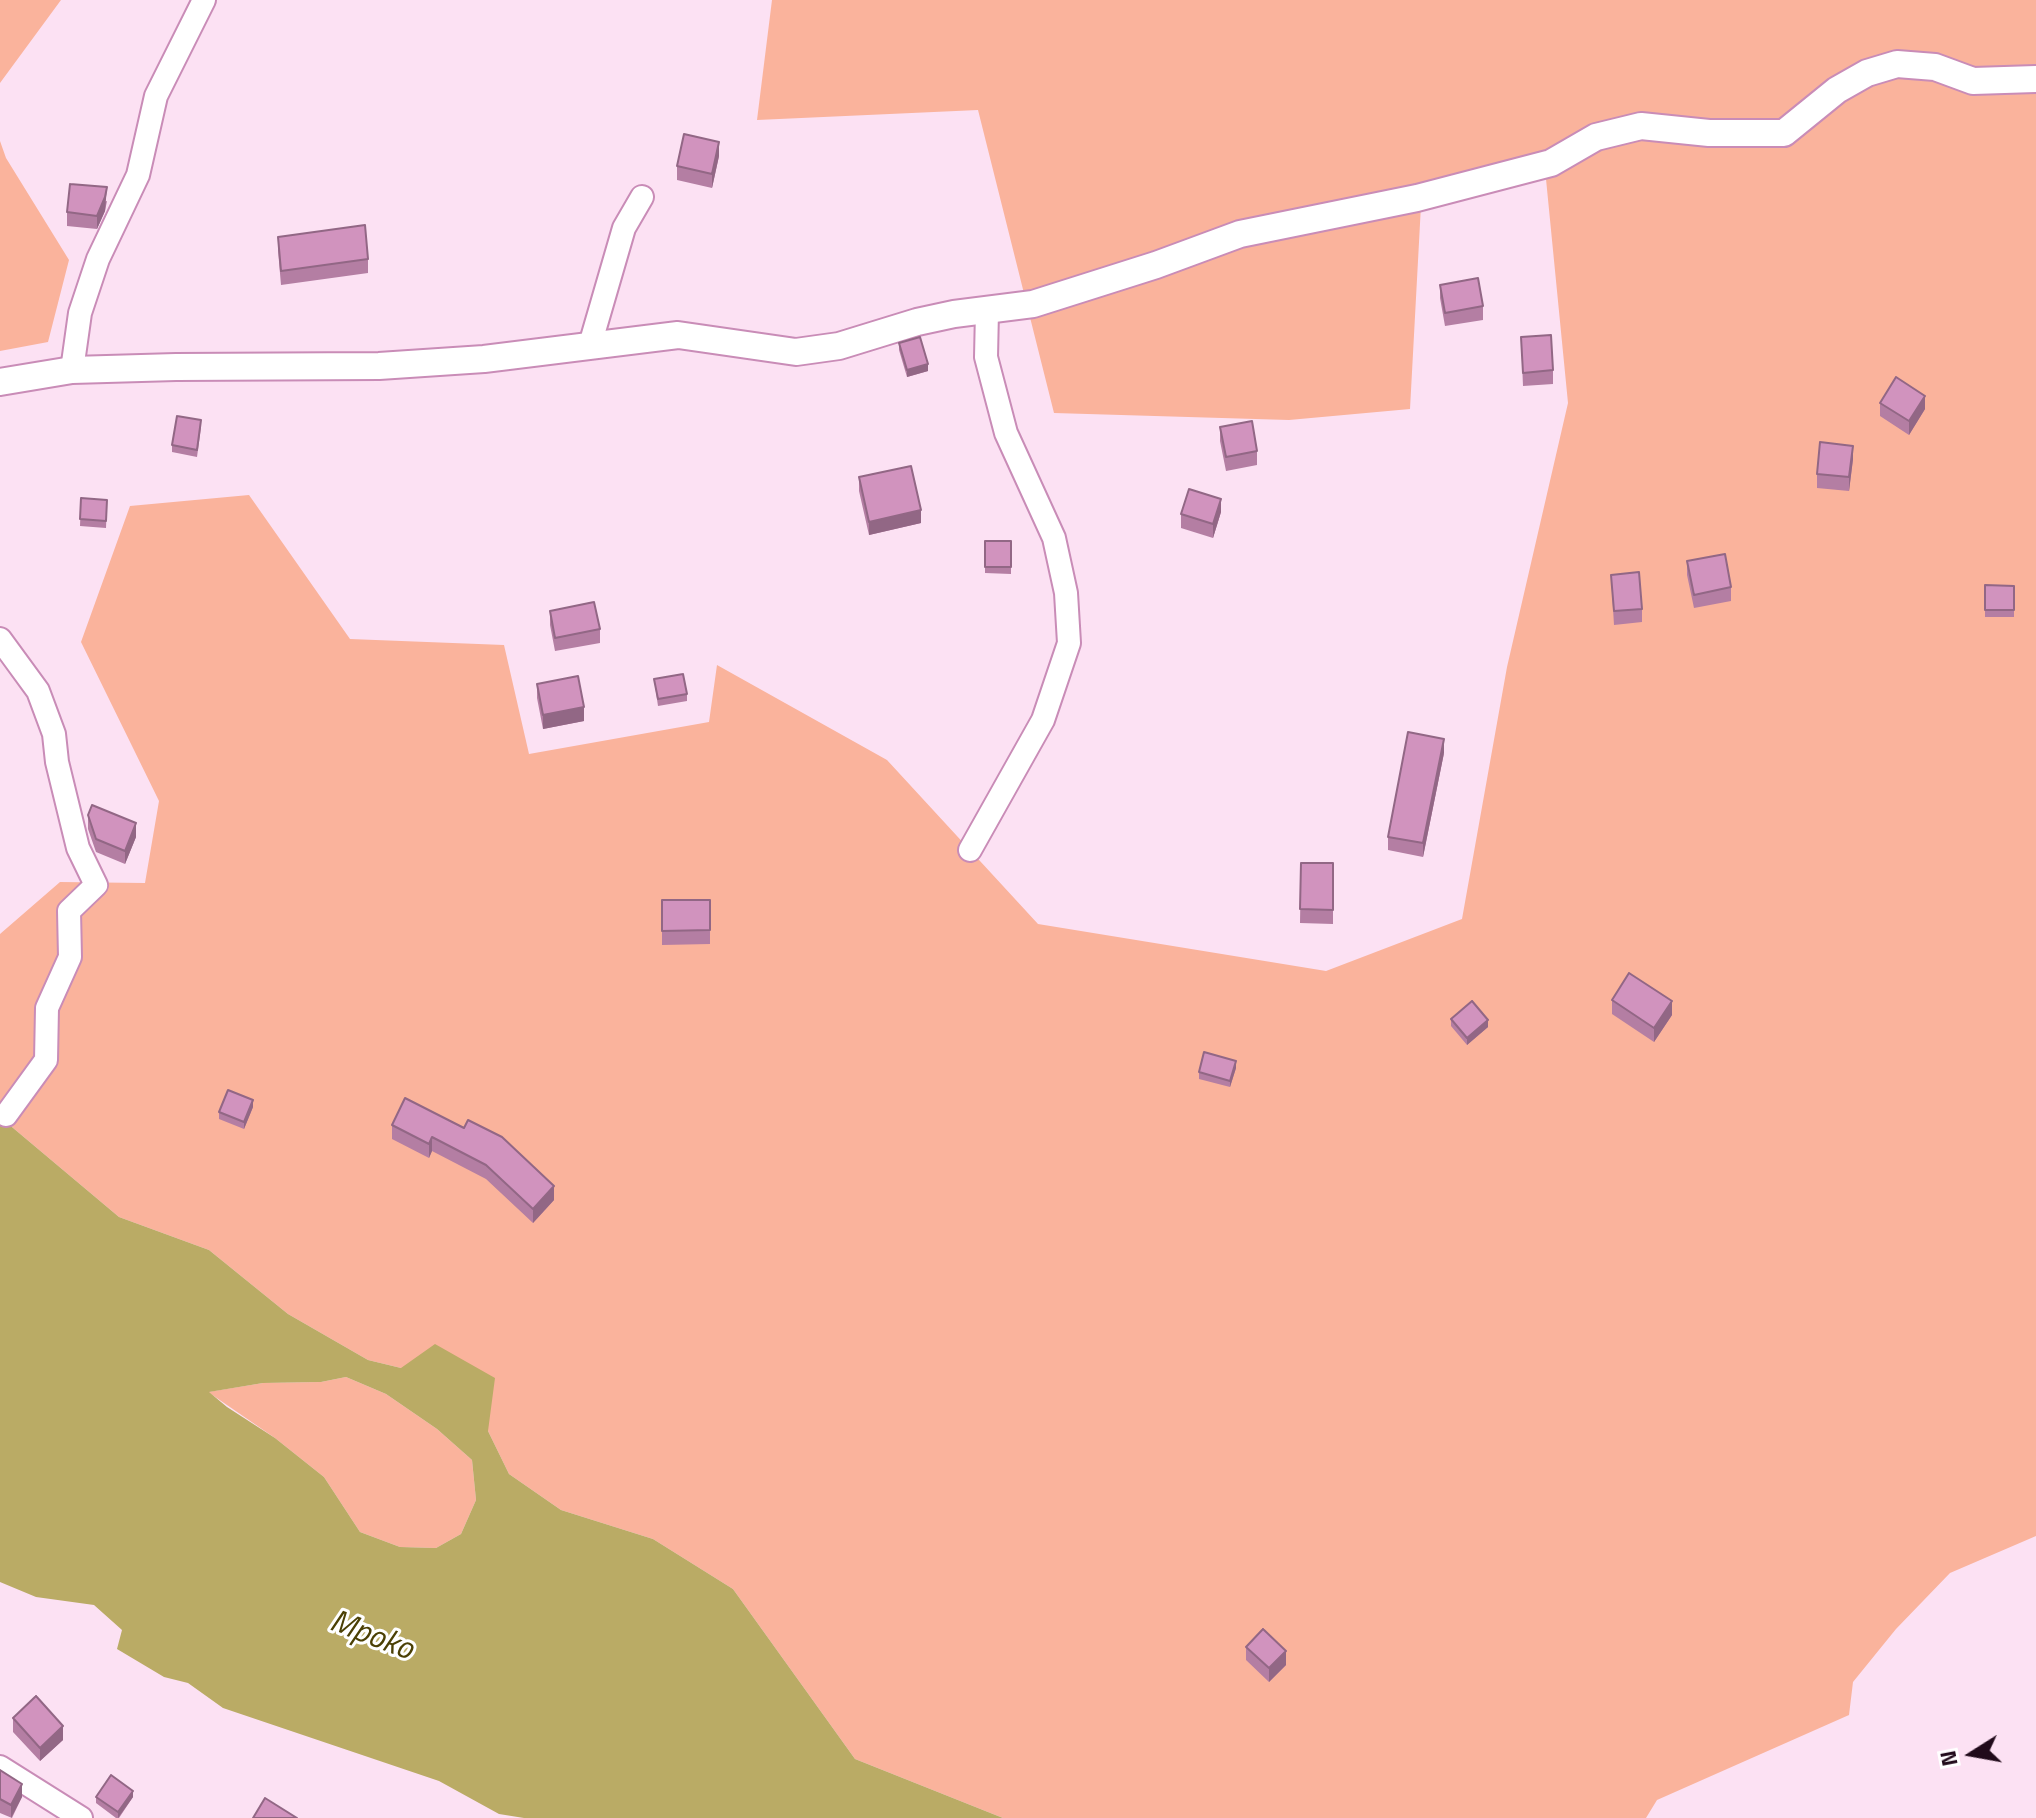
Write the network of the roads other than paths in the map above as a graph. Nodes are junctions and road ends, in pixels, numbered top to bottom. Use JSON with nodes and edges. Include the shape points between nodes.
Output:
{"nodes":[{"id":1,"x":204,"y":0,"type":"edge"},
{"id":2,"x":2036,"y":79,"type":"edge"},
{"id":3,"x":642,"y":197,"type":"dead end"},
{"id":4,"x":987,"y":311,"type":"junction"},
{"id":5,"x":590,"y":345,"type":"junction"},
{"id":6,"x":72,"y":370,"type":"junction"},
{"id":7,"x":0,"y":382,"type":"edge"},
{"id":8,"x":0,"y":639,"type":"edge"},
{"id":9,"x":970,"y":850,"type":"dead end"},
{"id":10,"x":6,"y":1115,"type":"dead end"},
{"id":11,"x":0,"y":1767,"type":"edge"},
{"id":12,"x":81,"y":1818,"type":"edge"}],
"edges":[{"from":1,"to":6,"type":"street","via":[[156,96],[138,175],[98,259],[80,313]]},
{"from":2,"to":4,"type":"street","via":[[1973,81],[1935,67],[1897,64],[1837,90],[1784,133],[1641,126],[1596,137],[1551,163],[1417,198],[1240,234],[1033,304]]},
{"from":3,"to":5,"type":"street","via":[[624,228]]},
{"from":4,"to":5,"type":"street","via":[[796,352],[678,335]]},
{"from":4,"to":9,"type":"street","via":[[986,357],[1006,433],[1054,538],[1066,593],[1069,643],[1043,720]]},
{"from":5,"to":6,"type":"street","via":[[379,366]]},
{"from":6,"to":7,"type":"street"},
{"from":8,"to":10,"type":"street","via":[[38,691],[54,734],[78,848],[96,885],[69,911],[70,957],[47,1008],[46,1060]]},
{"from":11,"to":12,"type":"street"}]}
